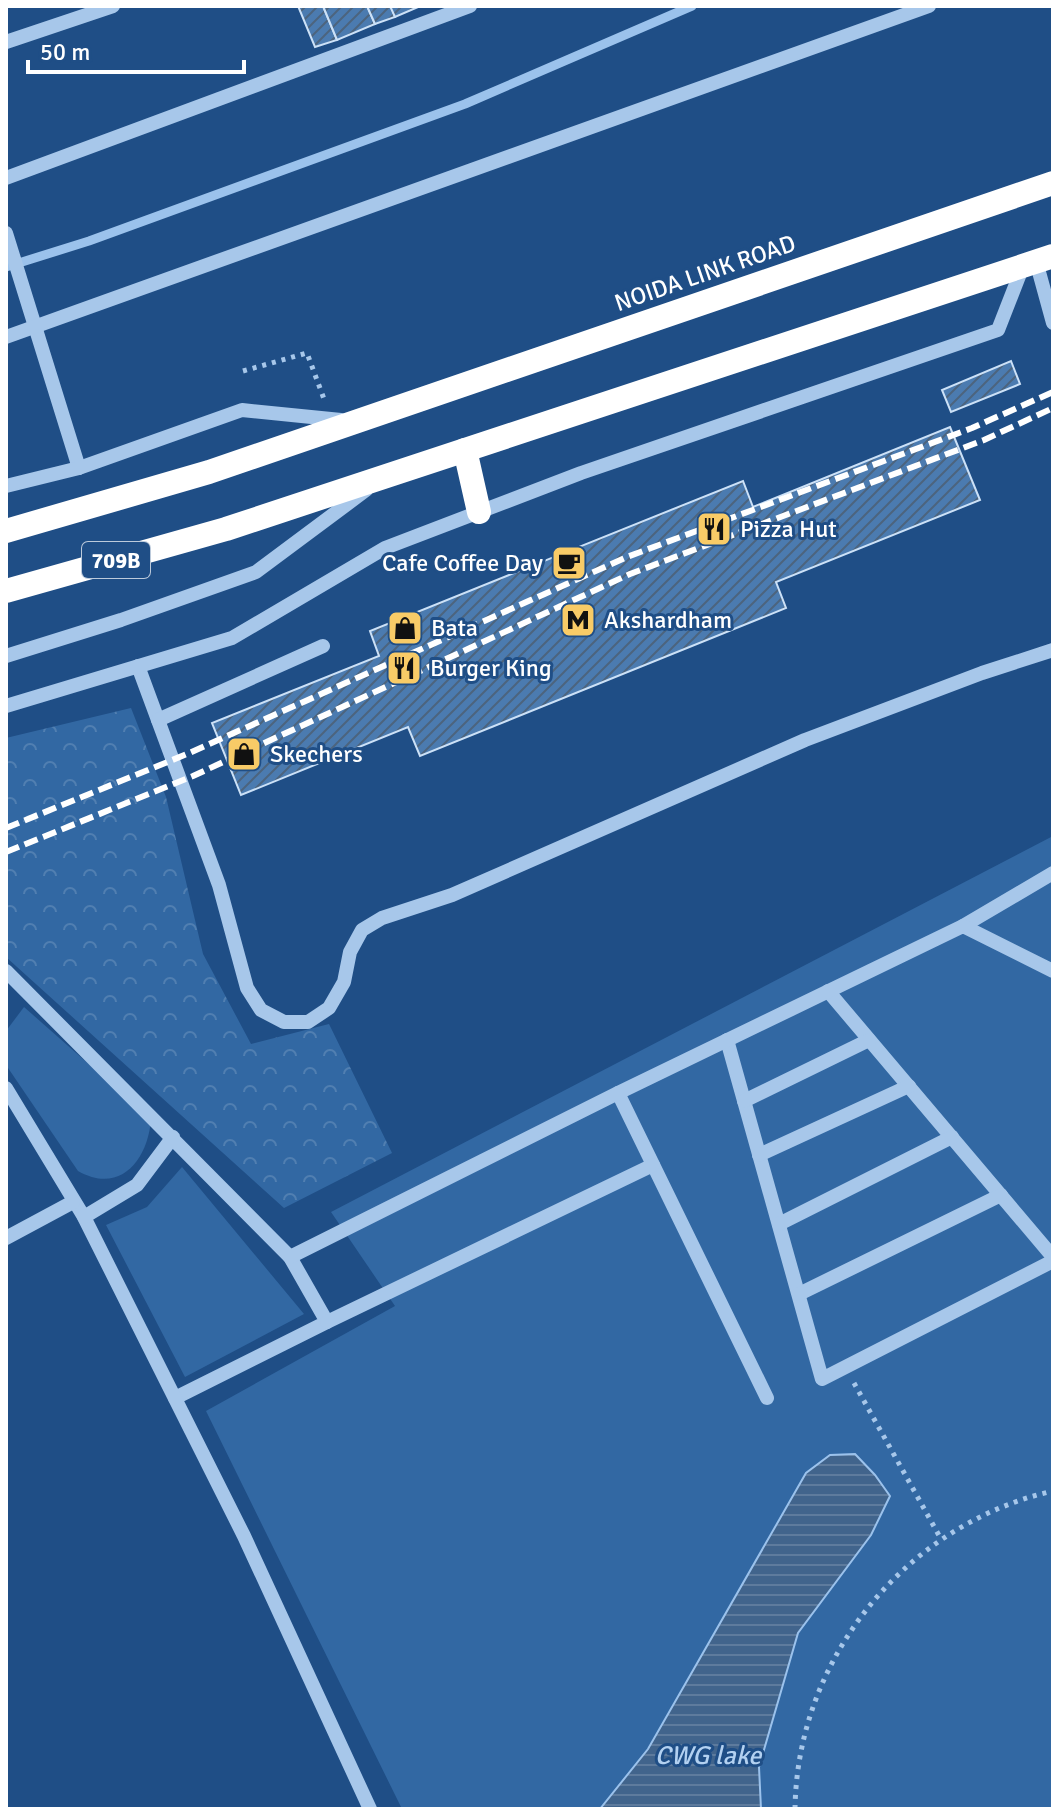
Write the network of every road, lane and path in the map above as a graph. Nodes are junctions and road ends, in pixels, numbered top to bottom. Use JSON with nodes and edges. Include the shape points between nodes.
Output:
{"nodes":[{"id":1,"x":113,"y":6,"type":"edge"},
{"id":2,"x":470,"y":6,"type":"edge"},
{"id":3,"x":929,"y":6,"type":"edge"},
{"id":4,"x":6,"y":42,"type":"edge"},
{"id":5,"x":6,"y":178,"type":"edge"},
{"id":6,"x":1053,"y":183,"type":"edge"},
{"id":7,"x":6,"y":233,"type":"edge"},
{"id":8,"x":1037,"y":261,"type":"edge"},
{"id":9,"x":1053,"y":323,"type":"edge"},
{"id":10,"x":35,"y":329,"type":"junction"},
{"id":11,"x":6,"y":337,"type":"edge"},
{"id":12,"x":243,"y":371,"type":"dead end"},
{"id":13,"x":375,"y":415,"type":"junction"},
{"id":14,"x":332,"y":421,"type":"junction"},
{"id":15,"x":465,"y":450,"type":"junction"},
{"id":16,"x":79,"y":468,"type":"junction"},
{"id":17,"x":385,"y":476,"type":"junction"},
{"id":18,"x":6,"y":486,"type":"edge"},
{"id":19,"x":479,"y":512,"type":"junction"},
{"id":20,"x":6,"y":531,"type":"edge"},
{"id":21,"x":6,"y":591,"type":"edge"},
{"id":22,"x":323,"y":646,"type":"dead end"},
{"id":23,"x":1053,"y":650,"type":"edge"},
{"id":24,"x":6,"y":656,"type":"edge"},
{"id":25,"x":138,"y":666,"type":"junction"},
{"id":26,"x":6,"y":706,"type":"edge"},
{"id":27,"x":158,"y":720,"type":"junction"},
{"id":28,"x":1053,"y":873,"type":"edge"},
{"id":29,"x":963,"y":926,"type":"junction"},
{"id":30,"x":6,"y":971,"type":"edge"},
{"id":31,"x":1053,"y":971,"type":"edge"},
{"id":32,"x":12,"y":987,"type":"edge"},
{"id":33,"x":828,"y":991,"type":"junction"},
{"id":34,"x":727,"y":1040,"type":"junction"},
{"id":35,"x":869,"y":1040,"type":"junction"},
{"id":36,"x":909,"y":1086,"type":"junction"},
{"id":37,"x":6,"y":1088,"type":"edge"},
{"id":38,"x":618,"y":1093,"type":"junction"},
{"id":39,"x":744,"y":1101,"type":"junction"},
{"id":40,"x":173,"y":1137,"type":"junction"},
{"id":41,"x":952,"y":1137,"type":"junction"},
{"id":42,"x":759,"y":1155,"type":"junction"},
{"id":43,"x":653,"y":1165,"type":"junction"},
{"id":44,"x":1001,"y":1195,"type":"junction"},
{"id":45,"x":73,"y":1202,"type":"junction"},
{"id":46,"x":84,"y":1217,"type":"junction"},
{"id":47,"x":779,"y":1224,"type":"junction"},
{"id":48,"x":6,"y":1238,"type":"edge"},
{"id":49,"x":290,"y":1257,"type":"junction"},
{"id":50,"x":1053,"y":1259,"type":"edge"},
{"id":51,"x":799,"y":1294,"type":"junction"},
{"id":52,"x":327,"y":1322,"type":"junction"},
{"id":53,"x":845,"y":1367,"type":"junction"},
{"id":54,"x":175,"y":1398,"type":"junction"},
{"id":55,"x":767,"y":1398,"type":"dead end"},
{"id":56,"x":1053,"y":1491,"type":"edge"},
{"id":57,"x":941,"y":1539,"type":"junction"},
{"id":58,"x":370,"y":1809,"type":"edge"},
{"id":59,"x":795,"y":1809,"type":"edge"}],
"edges":[{"from":1,"to":4,"type":"street"},
{"from":2,"to":5,"type":"street"},
{"from":3,"to":10,"type":"street"},
{"from":6,"to":13,"type":"highway","name":"NOIDA LINK ROAD"},
{"from":7,"to":10,"type":"street"},
{"from":8,"to":9,"type":"street"},
{"from":8,"to":15,"type":"highway"},
{"from":8,"to":19,"type":"street","via":[[998,330]]},
{"from":10,"to":11,"type":"street"},
{"from":10,"to":16,"type":"street"},
{"from":12,"to":14,"type":"path","via":[[307,353]]},
{"from":13,"to":14,"type":"street"},
{"from":13,"to":20,"type":"highway","number":"709B","via":[[209,472]]},
{"from":14,"to":16,"type":"street","via":[[242,410]]},
{"from":15,"to":17,"type":"highway"},
{"from":15,"to":19,"type":"highway"},
{"from":16,"to":18,"type":"street"},
{"from":17,"to":21,"type":"highway","number":"709B","via":[[226,529]]},
{"from":17,"to":24,"type":"street","via":[[256,572]]},
{"from":19,"to":25,"type":"street","via":[[385,548],[232,638]]},
{"from":22,"to":27,"type":"street"},
{"from":23,"to":27,"type":"street","via":[[805,740],[452,895],[382,918],[362,930],[329,1008],[308,1022],[284,1022],[261,1010],[247,988],[219,885]]},
{"from":25,"to":26,"type":"street"},
{"from":25,"to":27,"type":"street"},
{"from":28,"to":29,"type":"street"},
{"from":29,"to":31,"type":"street"},
{"from":29,"to":33,"type":"street"},
{"from":30,"to":32,"type":"street"},
{"from":32,"to":40,"type":"street"},
{"from":33,"to":34,"type":"street"},
{"from":33,"to":35,"type":"street"},
{"from":34,"to":38,"type":"street"},
{"from":34,"to":39,"type":"street"},
{"from":35,"to":36,"type":"street"},
{"from":35,"to":39,"type":"street"},
{"from":36,"to":41,"type":"street"},
{"from":36,"to":42,"type":"street"},
{"from":37,"to":45,"type":"street"},
{"from":38,"to":43,"type":"street"},
{"from":38,"to":49,"type":"street"},
{"from":39,"to":42,"type":"street"},
{"from":40,"to":46,"type":"street","via":[[137,1185]]},
{"from":40,"to":49,"type":"street"},
{"from":41,"to":44,"type":"street"},
{"from":41,"to":47,"type":"street"},
{"from":42,"to":47,"type":"street"},
{"from":43,"to":52,"type":"street"},
{"from":43,"to":55,"type":"street"},
{"from":44,"to":50,"type":"street"},
{"from":44,"to":51,"type":"street"},
{"from":45,"to":46,"type":"street"},
{"from":45,"to":48,"type":"street"},
{"from":46,"to":54,"type":"street"},
{"from":47,"to":51,"type":"street"},
{"from":49,"to":52,"type":"street"},
{"from":50,"to":53,"type":"street"},
{"from":51,"to":53,"type":"street","via":[[822,1379]]},
{"from":52,"to":54,"type":"street"},
{"from":53,"to":57,"type":"path"},
{"from":54,"to":58,"type":"street"},
{"from":56,"to":57,"type":"path","via":[[992,1511]]},
{"from":57,"to":59,"type":"path","via":[[886,1586],[839,1648],[809,1720]]}]}
